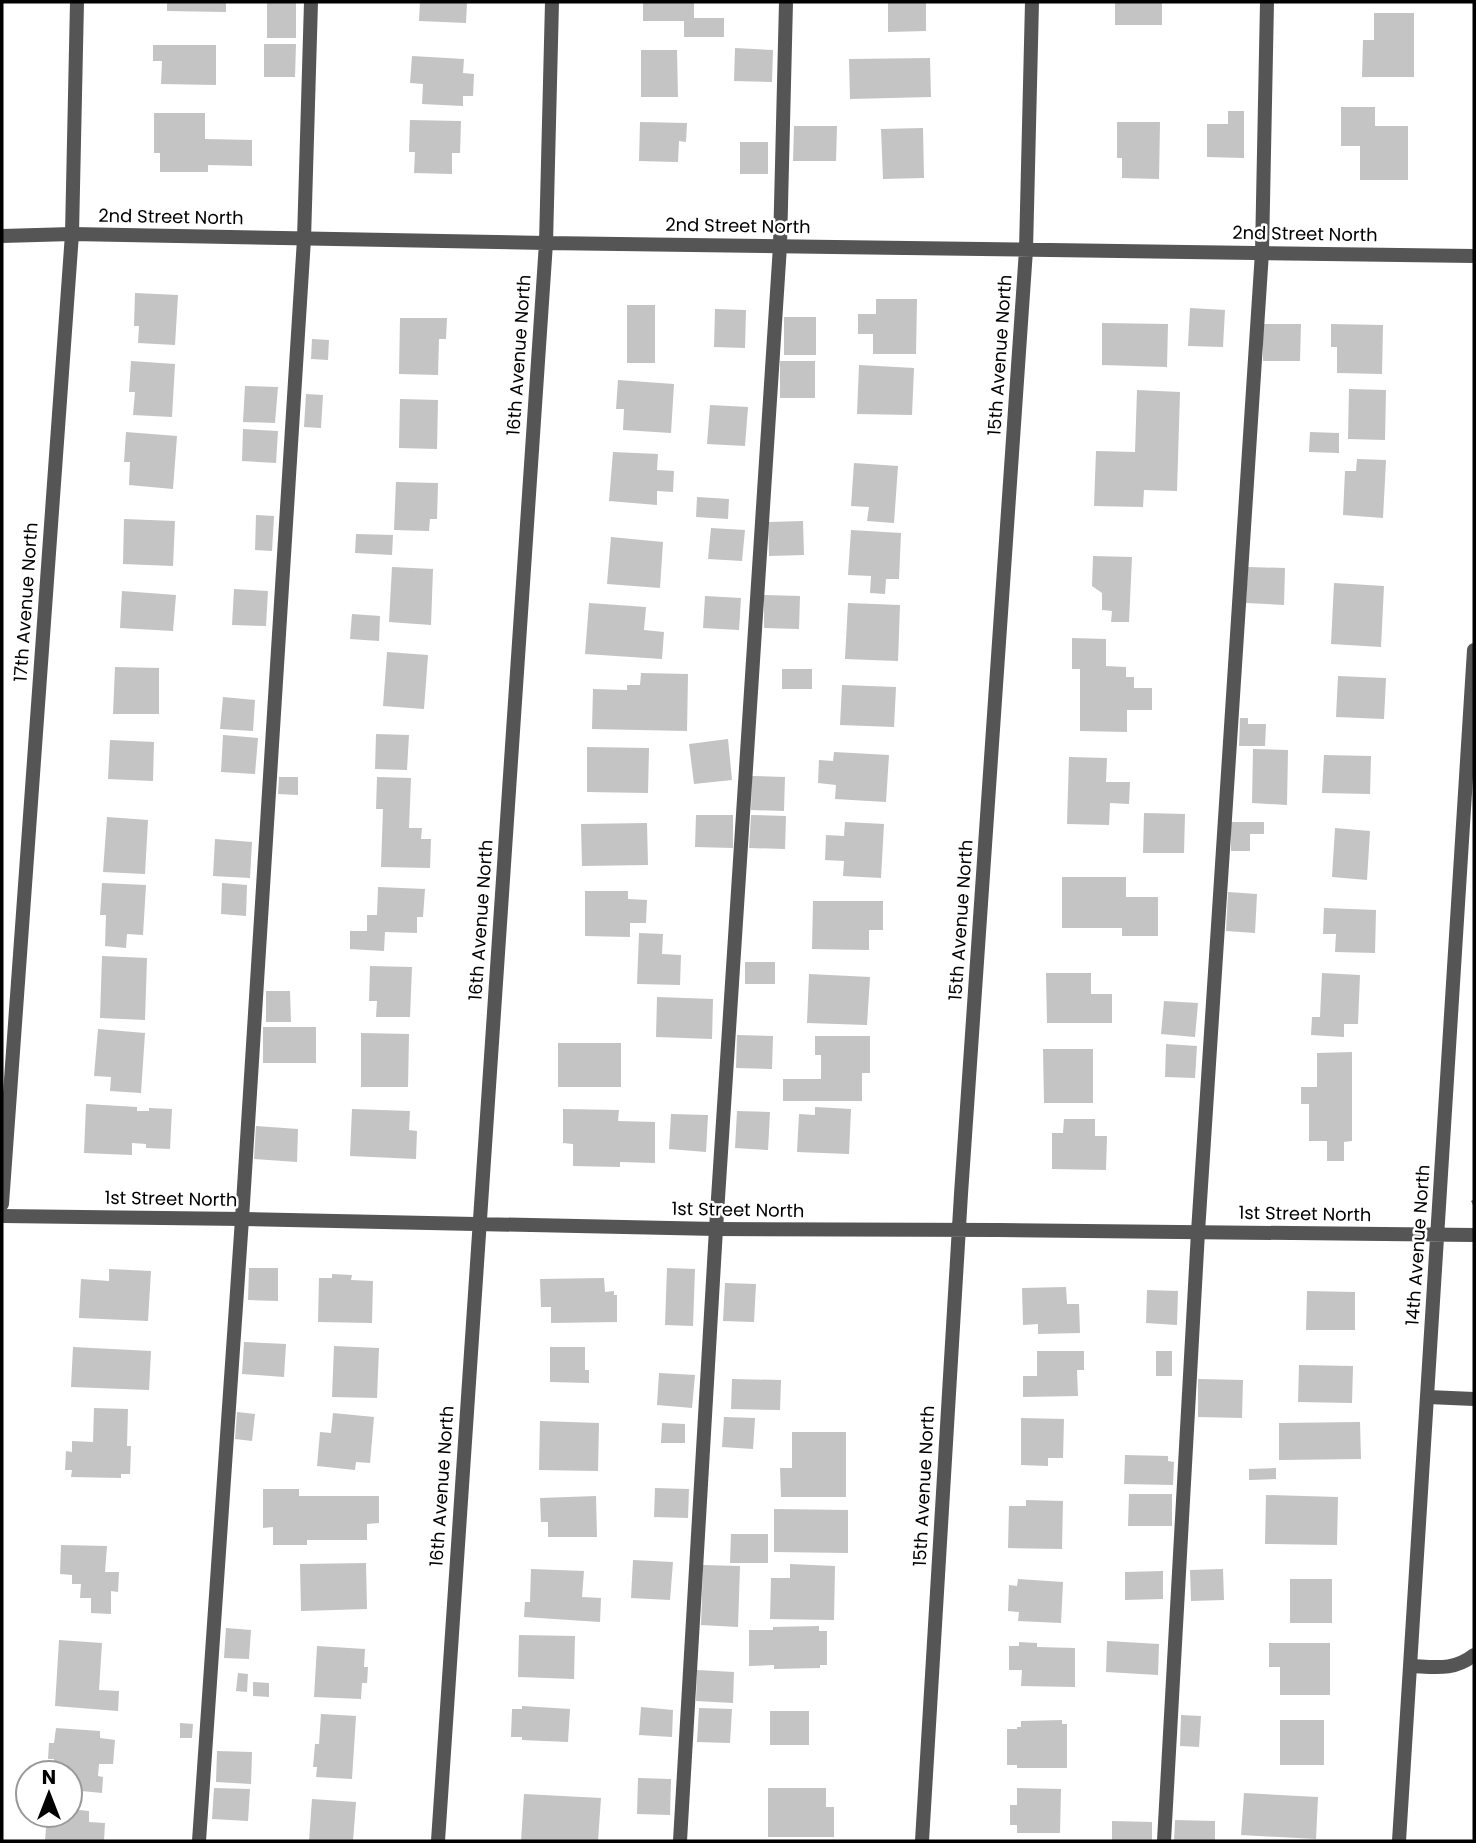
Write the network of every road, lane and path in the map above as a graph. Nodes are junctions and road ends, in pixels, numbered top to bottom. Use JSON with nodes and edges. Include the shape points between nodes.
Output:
{"nodes":[{"id":1,"x":77,"y":2,"type":"edge"},
{"id":2,"x":312,"y":2,"type":"edge"},
{"id":3,"x":552,"y":2,"type":"edge"},
{"id":4,"x":786,"y":2,"type":"edge"},
{"id":5,"x":1031,"y":2,"type":"edge"},
{"id":6,"x":1267,"y":2,"type":"edge"},
{"id":7,"x":72,"y":234,"type":"junction"},
{"id":8,"x":2,"y":236,"type":"edge"},
{"id":9,"x":304,"y":239,"type":"junction"},
{"id":10,"x":546,"y":243,"type":"junction"},
{"id":11,"x":780,"y":246,"type":"junction"},
{"id":12,"x":1026,"y":250,"type":"junction"},
{"id":13,"x":1262,"y":252,"type":"junction"},
{"id":14,"x":1474,"y":256,"type":"edge"},
{"id":15,"x":1474,"y":650,"type":"edge"},
{"id":16,"x":2,"y":1203,"type":"edge"},
{"id":17,"x":2,"y":1216,"type":"edge"},
{"id":18,"x":242,"y":1219,"type":"junction"},
{"id":19,"x":479,"y":1224,"type":"junction"},
{"id":20,"x":716,"y":1229,"type":"junction"},
{"id":21,"x":959,"y":1230,"type":"junction"},
{"id":22,"x":1198,"y":1232,"type":"junction"},
{"id":23,"x":1438,"y":1235,"type":"junction"},
{"id":24,"x":1474,"y":1235,"type":"edge"},
{"id":25,"x":1428,"y":1397,"type":"junction"},
{"id":26,"x":1474,"y":1399,"type":"edge"},
{"id":27,"x":1474,"y":1655,"type":"edge"},
{"id":28,"x":1411,"y":1666,"type":"junction"},
{"id":29,"x":199,"y":1841,"type":"edge"},
{"id":30,"x":438,"y":1841,"type":"edge"},
{"id":31,"x":680,"y":1841,"type":"edge"},
{"id":32,"x":922,"y":1841,"type":"edge"},
{"id":33,"x":1164,"y":1841,"type":"edge"},
{"id":34,"x":1399,"y":1841,"type":"edge"}],
"edges":[{"from":1,"to":7,"type":"street","name":"17th Avenue North"},
{"from":2,"to":9,"type":"street"},
{"from":3,"to":10,"type":"street","name":"16th Avenue North"},
{"from":4,"to":11,"type":"street"},
{"from":5,"to":12,"type":"street","name":"15th Avenue North"},
{"from":6,"to":13,"type":"street"},
{"from":7,"to":8,"type":"street","name":"2nd Street North"},
{"from":7,"to":9,"type":"street","name":"2nd Street North"},
{"from":7,"to":16,"type":"street","name":"17th Avenue North"},
{"from":9,"to":10,"type":"street","name":"2nd Street North"},
{"from":9,"to":18,"type":"street"},
{"from":10,"to":11,"type":"street","name":"2nd Street North"},
{"from":10,"to":19,"type":"street","name":"16th Avenue North"},
{"from":11,"to":12,"type":"street","name":"2nd Street North"},
{"from":11,"to":20,"type":"street"},
{"from":12,"to":13,"type":"street","name":"2nd Street North"},
{"from":12,"to":21,"type":"street","name":"15th Avenue North"},
{"from":13,"to":14,"type":"street","name":"2nd Street North"},
{"from":13,"to":22,"type":"street"},
{"from":15,"to":23,"type":"street","name":"14th Avenue North"},
{"from":17,"to":18,"type":"street","name":"1st Street North"},
{"from":18,"to":19,"type":"street","name":"1st Street North"},
{"from":18,"to":29,"type":"street"},
{"from":19,"to":20,"type":"street","name":"1st Street North"},
{"from":19,"to":30,"type":"street","name":"16th Avenue North"},
{"from":20,"to":21,"type":"street","name":"1st Street North"},
{"from":20,"to":31,"type":"street"},
{"from":21,"to":22,"type":"street","name":"1st Street North"},
{"from":21,"to":32,"type":"street","name":"15th Avenue North"},
{"from":22,"to":23,"type":"street","name":"1st Street North"},
{"from":22,"to":33,"type":"street"},
{"from":23,"to":24,"type":"street","name":"1st Street North"},
{"from":23,"to":25,"type":"street","name":"14th Avenue North"},
{"from":25,"to":26,"type":"street"},
{"from":25,"to":28,"type":"street","name":"14th Avenue North"},
{"from":27,"to":28,"type":"street","via":[[1453,1666]]},
{"from":28,"to":34,"type":"street","name":"14th Avenue North"}]}
